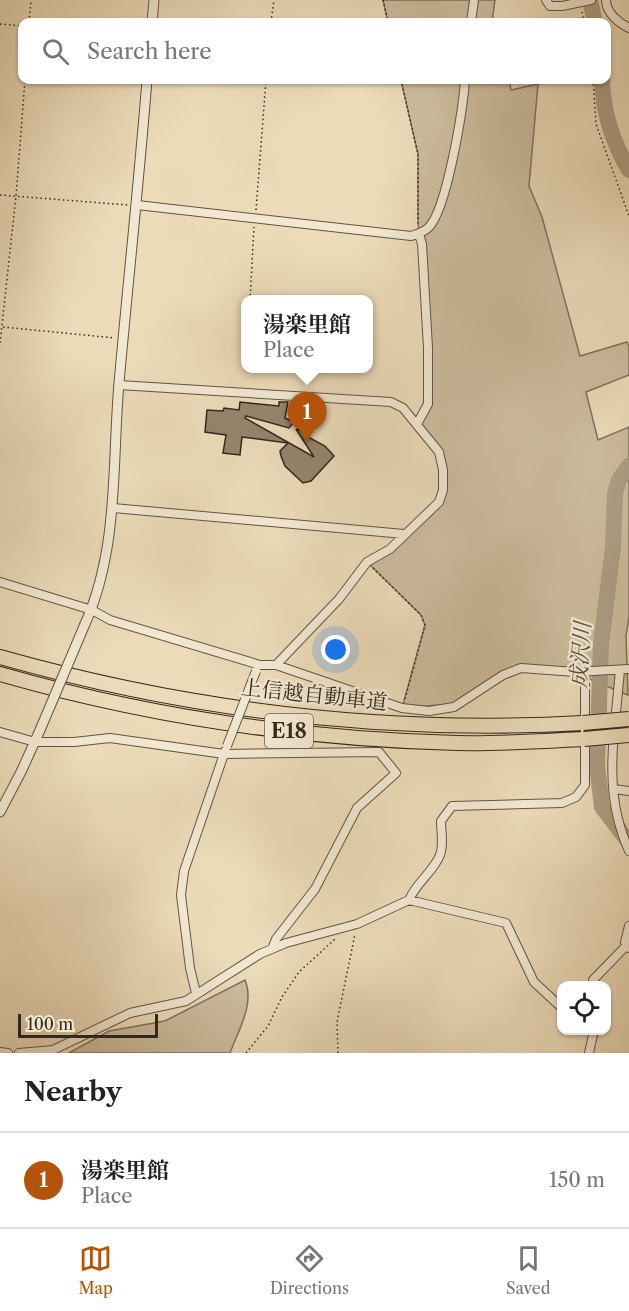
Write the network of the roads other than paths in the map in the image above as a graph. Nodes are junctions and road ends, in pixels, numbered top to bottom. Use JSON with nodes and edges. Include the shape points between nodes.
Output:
{"nodes":[{"id":1,"x":154,"y":0,"type":"edge"},
{"id":2,"x":474,"y":0,"type":"edge"},
{"id":3,"x":546,"y":0,"type":"edge"},
{"id":4,"x":591,"y":0,"type":"edge"},
{"id":5,"x":606,"y":0,"type":"edge"},
{"id":6,"x":152,"y":18,"type":"edge"},
{"id":7,"x":472,"y":18,"type":"edge"},
{"id":8,"x":629,"y":28,"type":"edge"},
{"id":9,"x":147,"y":84,"type":"edge"},
{"id":10,"x":465,"y":84,"type":"edge"},
{"id":11,"x":137,"y":206,"type":"junction"},
{"id":12,"x":419,"y":234,"type":"junction"},
{"id":13,"x":119,"y":385,"type":"junction"},
{"id":14,"x":417,"y":424,"type":"junction"},
{"id":15,"x":113,"y":508,"type":"junction"},
{"id":16,"x":404,"y":534,"type":"junction"},
{"id":17,"x":0,"y":582,"type":"edge"},
{"id":18,"x":92,"y":610,"type":"junction"},
{"id":19,"x":0,"y":657,"type":"edge"},
{"id":20,"x":276,"y":665,"type":"junction"},
{"id":21,"x":258,"y":668,"type":"junction"},
{"id":22,"x":629,"y":669,"type":"edge"},
{"id":23,"x":620,"y":670,"type":"junction"},
{"id":24,"x":585,"y":672,"type":"junction"},
{"id":25,"x":0,"y":674,"type":"edge"},
{"id":26,"x":629,"y":719,"type":"edge"},
{"id":27,"x":0,"y":732,"type":"edge"},
{"id":28,"x":629,"y":735,"type":"edge"},
{"id":29,"x":35,"y":741,"type":"junction"},
{"id":30,"x":224,"y":754,"type":"junction"},
{"id":31,"x":614,"y":789,"type":"junction"},
{"id":32,"x":629,"y":791,"type":"edge"},
{"id":33,"x":0,"y":812,"type":"edge"},
{"id":34,"x":629,"y":851,"type":"edge"},
{"id":35,"x":409,"y":900,"type":"junction"},
{"id":36,"x":629,"y":926,"type":"edge"},
{"id":37,"x":628,"y":947,"type":"edge"},
{"id":38,"x":272,"y":949,"type":"junction"},
{"id":39,"x":593,"y":981,"type":"edge"},
{"id":40,"x":196,"y":993,"type":"junction"},
{"id":41,"x":557,"y":1004,"type":"edge"},
{"id":42,"x":593,"y":1035,"type":"edge"},
{"id":43,"x":0,"y":1052,"type":"edge"},
{"id":44,"x":8,"y":1053,"type":"edge"},
{"id":45,"x":19,"y":1053,"type":"edge"},
{"id":46,"x":589,"y":1053,"type":"edge"}],
"edges":[{"from":1,"to":6,"type":"street"},
{"from":2,"to":7,"type":"street"},
{"from":3,"to":4,"type":"street","via":[[550,6]]},
{"from":5,"to":8,"type":"street","via":[[606,7]]},
{"from":9,"to":11,"type":"street"},
{"from":10,"to":12,"type":"street","via":[[458,137],[436,217]]},
{"from":11,"to":12,"type":"street"},
{"from":11,"to":13,"type":"street"},
{"from":12,"to":14,"type":"street","via":[[428,405]]},
{"from":13,"to":14,"type":"street","via":[[391,402],[403,408]]},
{"from":13,"to":15,"type":"street"},
{"from":14,"to":16,"type":"street","via":[[439,452],[443,490],[439,502]]},
{"from":15,"to":16,"type":"street"},
{"from":15,"to":18,"type":"street","via":[[106,558]]},
{"from":16,"to":20,"type":"street","via":[[390,549],[367,562],[339,599]]},
{"from":17,"to":18,"type":"street"},
{"from":18,"to":21,"type":"street","via":[[110,620]]},
{"from":18,"to":29,"type":"street","bridge":true},
{"from":19,"to":26,"type":"highway","name":"上信越自動車道","number":"E18","bridge":true,"via":[[191,702],[306,717],[459,727]]},
{"from":20,"to":21,"type":"street"},
{"from":20,"to":24,"type":"street","via":[[402,708],[429,711],[454,707],[503,675],[521,668]]},
{"from":21,"to":30,"type":"street","bridge":true},
{"from":22,"to":23,"type":"street"},
{"from":23,"to":24,"type":"street"},
{"from":23,"to":31,"type":"street","via":[[611,765]]},
{"from":24,"to":35,"type":"street","via":[[585,785],[576,797],[562,803],[452,806],[441,821],[440,856]]},
{"from":25,"to":28,"type":"highway","name":"上信越自動車道","number":"E18","bridge":true,"via":[[62,692],[187,718],[339,736],[448,742]]},
{"from":27,"to":29,"type":"street"},
{"from":29,"to":30,"type":"street","via":[[110,738]]},
{"from":29,"to":33,"type":"street"},
{"from":30,"to":38,"type":"street","via":[[379,752],[396,773],[357,808],[315,890]]},
{"from":30,"to":40,"type":"street","via":[[184,872],[181,895]]},
{"from":31,"to":32,"type":"street"},
{"from":31,"to":34,"type":"street","via":[[619,828]]},
{"from":35,"to":38,"type":"street","via":[[357,924]]},
{"from":35,"to":41,"type":"street","via":[[506,923],[534,982]]},
{"from":36,"to":37,"type":"street","via":[[625,942]]},
{"from":37,"to":39,"type":"street"},
{"from":38,"to":40,"type":"street"},
{"from":40,"to":45,"type":"street","via":[[175,1005],[130,1013],[53,1050]]},
{"from":42,"to":46,"type":"street"},
{"from":43,"to":44,"type":"street"}]}
